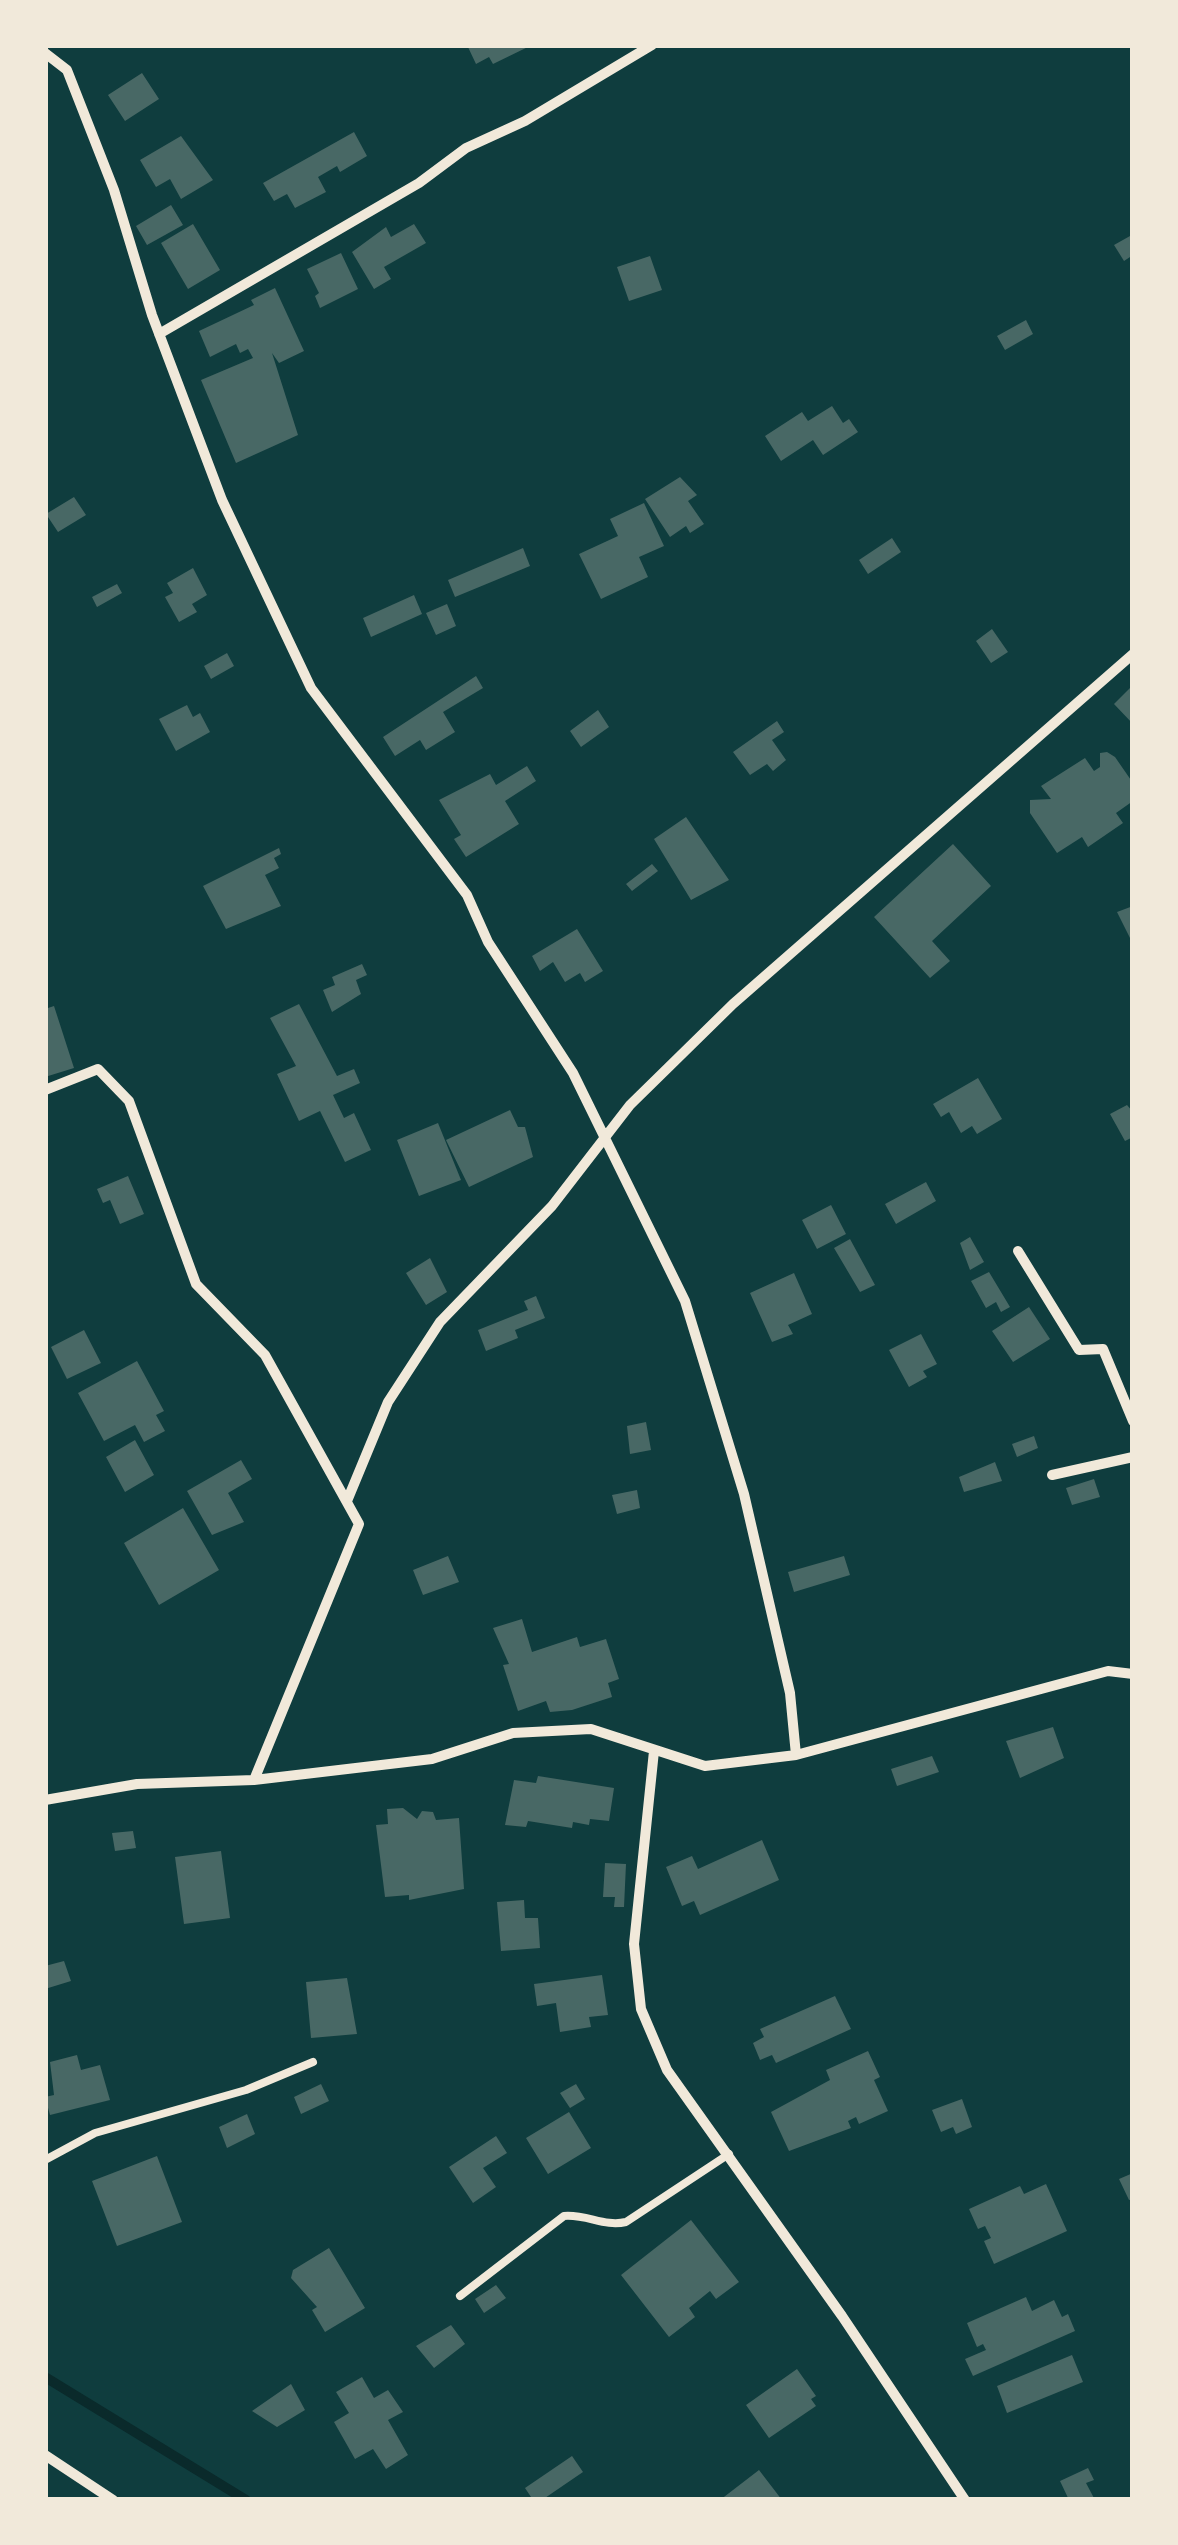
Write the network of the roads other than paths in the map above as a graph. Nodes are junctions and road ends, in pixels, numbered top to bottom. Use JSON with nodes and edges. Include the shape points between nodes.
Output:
{"nodes":[{"id":1,"x":652,"y":45,"type":"edge"},
{"id":2,"x":45,"y":53,"type":"edge"},
{"id":3,"x":160,"y":334,"type":"junction"},
{"id":4,"x":1133,"y":654,"type":"edge"},
{"id":5,"x":45,"y":1090,"type":"edge"},
{"id":6,"x":604,"y":1138,"type":"junction"},
{"id":7,"x":1018,"y":1251,"type":"dead end"},
{"id":8,"x":1133,"y":1422,"type":"edge"},
{"id":9,"x":1133,"y":1457,"type":"edge"},
{"id":10,"x":1052,"y":1475,"type":"dead end"},
{"id":11,"x":347,"y":1501,"type":"junction"},
{"id":12,"x":1133,"y":1674,"type":"edge"},
{"id":13,"x":654,"y":1751,"type":"junction"},
{"id":14,"x":796,"y":1755,"type":"junction"},
{"id":15,"x":254,"y":1780,"type":"junction"},
{"id":16,"x":45,"y":1800,"type":"edge"},
{"id":17,"x":313,"y":2062,"type":"dead end"},
{"id":18,"x":729,"y":2154,"type":"junction"},
{"id":19,"x":45,"y":2160,"type":"edge"},
{"id":20,"x":460,"y":2296,"type":"dead end"},
{"id":21,"x":45,"y":2454,"type":"edge"},
{"id":22,"x":113,"y":2500,"type":"edge"},
{"id":23,"x":965,"y":2500,"type":"edge"}],
"edges":[{"from":1,"to":3,"type":"street","via":[[466,148],[419,183]]},
{"from":2,"to":3,"type":"street","via":[[67,70]]},
{"from":3,"to":6,"type":"street","via":[[222,500],[310,688],[467,895]]},
{"from":4,"to":6,"type":"street","via":[[733,1004]]},
{"from":5,"to":11,"type":"street","via":[[98,1069],[130,1101],[196,1284],[266,1355]]},
{"from":6,"to":11,"type":"street","via":[[552,1206],[440,1322],[388,1402]]},
{"from":6,"to":14,"type":"street","via":[[691,1318],[744,1494],[790,1693]]},
{"from":7,"to":8,"type":"street","via":[[1079,1350],[1102,1349]]},
{"from":9,"to":10,"type":"street"},
{"from":11,"to":15,"type":"street","via":[[360,1524]]},
{"from":12,"to":14,"type":"street","via":[[1108,1671]]},
{"from":13,"to":14,"type":"street","via":[[706,1766]]},
{"from":13,"to":15,"type":"street","via":[[591,1729],[513,1734],[432,1759]]},
{"from":13,"to":18,"type":"street","via":[[634,1944],[641,2010],[667,2070]]},
{"from":15,"to":16,"type":"street","via":[[137,1784]]},
{"from":17,"to":19,"type":"lane","via":[[246,2090],[95,2132]]},
{"from":18,"to":20,"type":"lane","via":[[626,2222],[609,2226],[583,2215],[564,2216]]},
{"from":18,"to":23,"type":"street"},
{"from":21,"to":22,"type":"street"}]}
